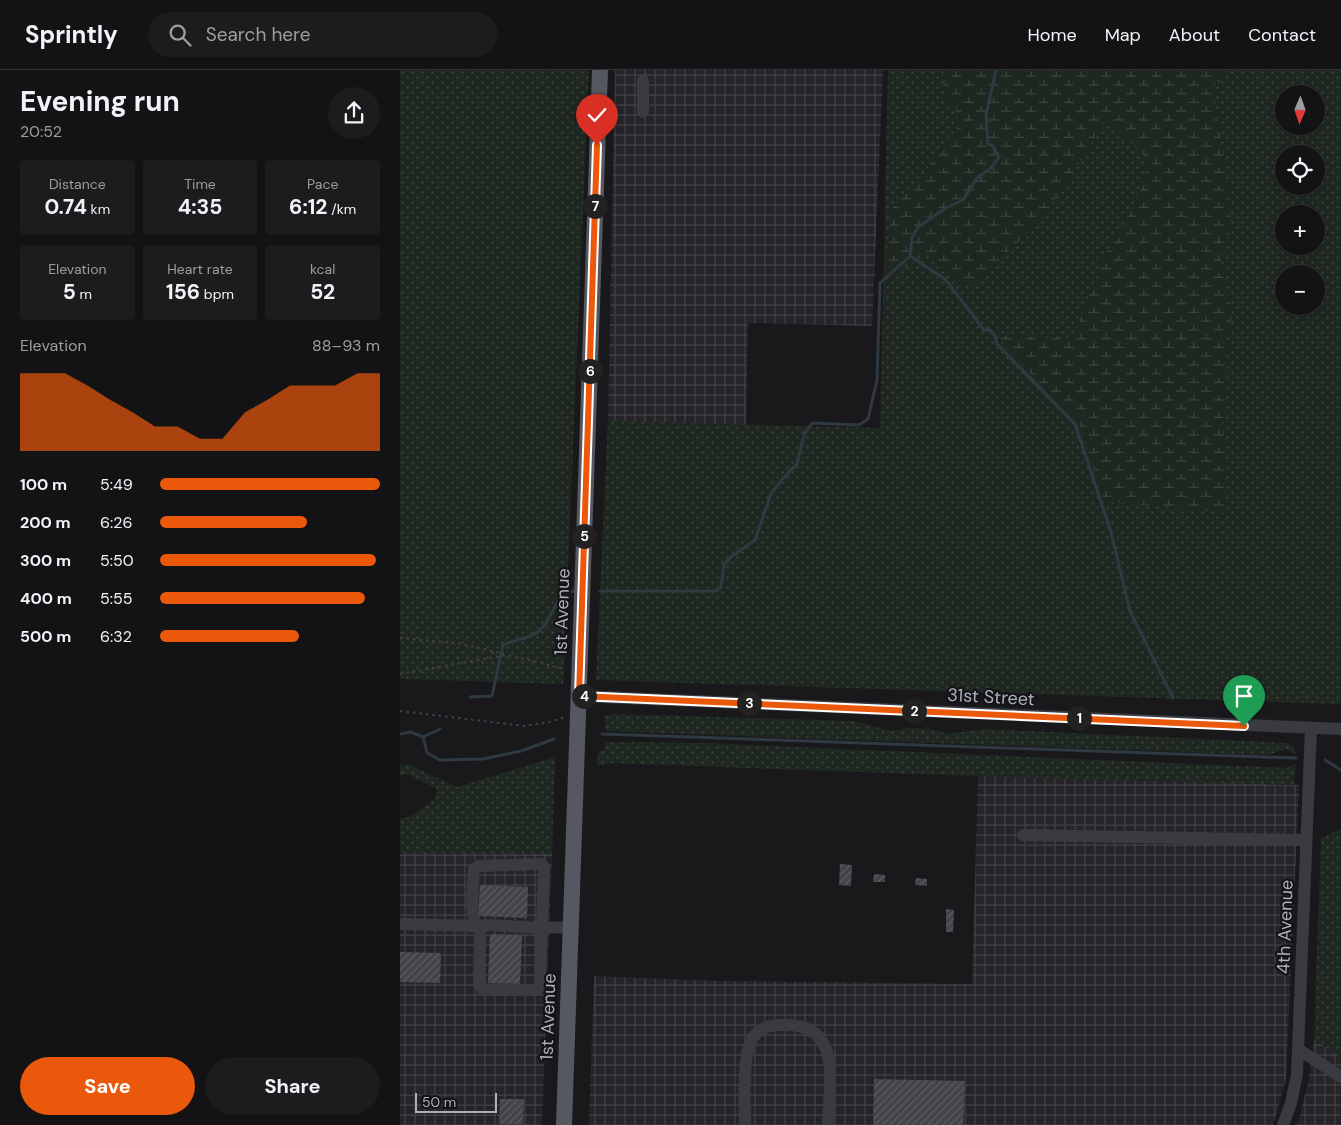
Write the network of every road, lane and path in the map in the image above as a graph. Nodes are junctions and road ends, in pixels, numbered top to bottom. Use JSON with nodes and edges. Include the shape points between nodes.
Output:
{"nodes":[{"id":1,"x":600,"y":70,"type":"edge"},
{"id":2,"x":643,"y":81,"type":"dead end"},
{"id":3,"x":643,"y":112,"type":"dead end"},
{"id":4,"x":400,"y":638,"type":"edge"},
{"id":5,"x":507,"y":654,"type":"junction"},
{"id":6,"x":580,"y":672,"type":"junction"},
{"id":7,"x":400,"y":674,"type":"edge"},
{"id":8,"x":579,"y":704,"type":"junction"},
{"id":9,"x":400,"y":711,"type":"edge"},
{"id":10,"x":1311,"y":728,"type":"junction"},
{"id":11,"x":1341,"y":729,"type":"edge"},
{"id":12,"x":1023,"y":835,"type":"dead end"},
{"id":13,"x":1306,"y":840,"type":"junction"},
{"id":14,"x":400,"y":924,"type":"edge"},
{"id":15,"x":571,"y":927,"type":"junction"},
{"id":16,"x":542,"y":928,"type":"junction"},
{"id":17,"x":478,"y":929,"type":"junction"},
{"id":18,"x":1298,"y":1049,"type":"junction"},
{"id":19,"x":1341,"y":1077,"type":"edge"},
{"id":20,"x":564,"y":1125,"type":"edge"},
{"id":21,"x":745,"y":1125,"type":"edge"},
{"id":22,"x":828,"y":1125,"type":"edge"},
{"id":23,"x":1283,"y":1125,"type":"edge"}],
"edges":[{"from":1,"to":6,"type":"main road","name":"1st Avenue"},
{"from":2,"to":3,"type":"street"},
{"from":4,"to":5,"type":"path","via":[[457,643]]},
{"from":5,"to":6,"type":"path"},
{"from":5,"to":7,"type":"path"},
{"from":6,"to":8,"type":"main road","name":"1st Avenue"},
{"from":8,"to":9,"type":"path","via":[[550,722],[524,726]]},
{"from":8,"to":10,"type":"street","name":"31st Street"},
{"from":8,"to":15,"type":"main road","name":"1st Avenue"},
{"from":10,"to":11,"type":"street","name":"31st Street"},
{"from":10,"to":13,"type":"street","name":"4th Avenue"},
{"from":12,"to":13,"type":"street"},
{"from":13,"to":18,"type":"street","name":"4th Avenue"},
{"from":14,"to":17,"type":"street"},
{"from":15,"to":16,"type":"street"},
{"from":15,"to":20,"type":"main road","name":"1st Avenue"},
{"from":16,"to":17,"type":"street","via":[[486,925]]},
{"from":16,"to":17,"type":"street","via":[[540,984],[535,990],[483,989],[479,985]]},
{"from":16,"to":17,"type":"street","via":[[544,868],[541,864],[479,866],[474,869],[473,909]]},
{"from":18,"to":19,"type":"street"},
{"from":18,"to":23,"type":"street","name":"4th Avenue","via":[[1297,1074]]},
{"from":21,"to":22,"type":"street","via":[[745,1066],[751,1040],[759,1030],[786,1024],[817,1033],[827,1047],[830,1068]]}]}
